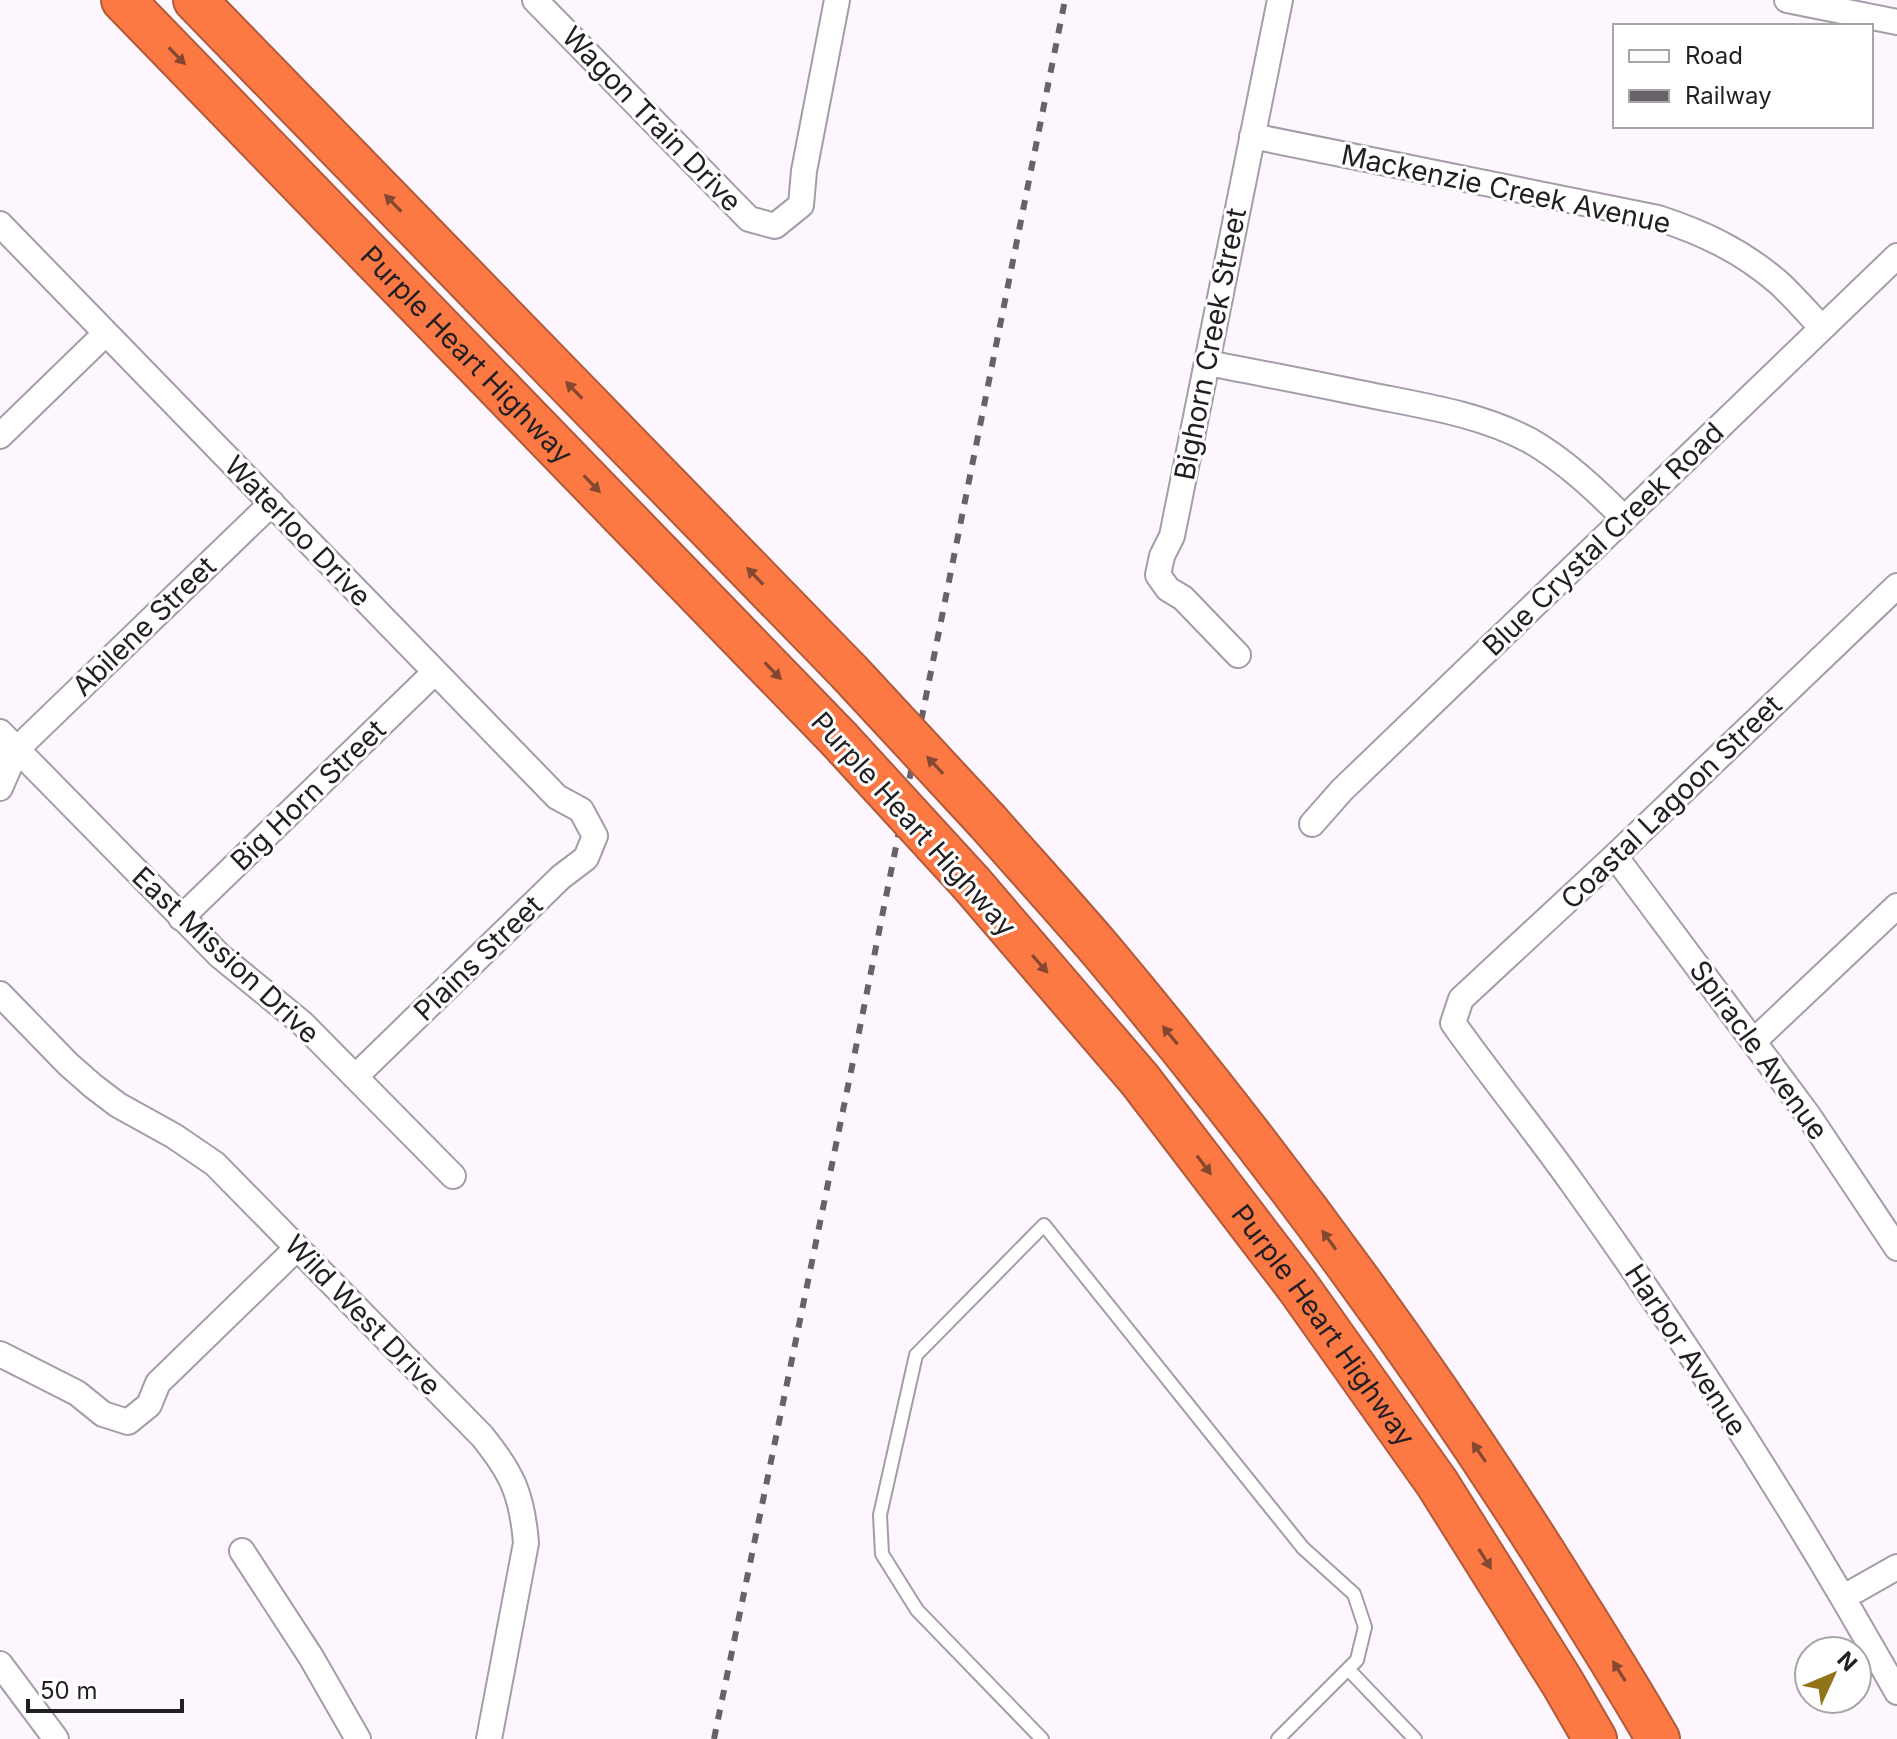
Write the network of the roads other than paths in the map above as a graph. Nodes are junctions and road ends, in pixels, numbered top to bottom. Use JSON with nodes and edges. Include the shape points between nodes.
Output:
{"nodes":[{"id":1,"x":123,"y":0,"type":"edge"},
{"id":2,"x":195,"y":0,"type":"edge"},
{"id":3,"x":535,"y":0,"type":"edge"},
{"id":4,"x":837,"y":0,"type":"edge"},
{"id":5,"x":1280,"y":0,"type":"edge"},
{"id":6,"x":1787,"y":0,"type":"edge"},
{"id":7,"x":1897,"y":22,"type":"edge"},
{"id":8,"x":1252,"y":136,"type":"junction"},
{"id":9,"x":0,"y":224,"type":"edge"},
{"id":10,"x":1897,"y":256,"type":"edge"},
{"id":11,"x":1822,"y":328,"type":"junction"},
{"id":12,"x":106,"y":333,"type":"junction"},
{"id":13,"x":1207,"y":363,"type":"junction"},
{"id":14,"x":0,"y":436,"type":"edge"},
{"id":15,"x":272,"y":503,"type":"junction"},
{"id":16,"x":1624,"y":518,"type":"junction"},
{"id":17,"x":1897,"y":586,"type":"edge"},
{"id":18,"x":1238,"y":655,"type":"dead end"},
{"id":19,"x":435,"y":672,"type":"junction"},
{"id":20,"x":6,"y":746,"type":"edge"},
{"id":21,"x":0,"y":788,"type":"edge"},
{"id":22,"x":1312,"y":824,"type":"dead end"},
{"id":23,"x":595,"y":836,"type":"joint"},
{"id":24,"x":1615,"y":856,"type":"junction"},
{"id":25,"x":1897,"y":906,"type":"edge"},
{"id":26,"x":181,"y":918,"type":"junction"},
{"id":27,"x":0,"y":994,"type":"edge"},
{"id":28,"x":1453,"y":1023,"type":"joint"},
{"id":29,"x":1754,"y":1041,"type":"junction"},
{"id":30,"x":355,"y":1077,"type":"junction"},
{"id":31,"x":453,"y":1176,"type":"dead end"},
{"id":32,"x":1894,"y":1236,"type":"edge"},
{"id":33,"x":297,"y":1248,"type":"junction"},
{"id":34,"x":0,"y":1354,"type":"edge"},
{"id":35,"x":242,"y":1551,"type":"dead end"},
{"id":36,"x":1897,"y":1567,"type":"edge"},
{"id":37,"x":1844,"y":1597,"type":"junction"},
{"id":38,"x":0,"y":1664,"type":"edge"},
{"id":39,"x":1348,"y":1669,"type":"junction"},
{"id":40,"x":1897,"y":1692,"type":"edge"},
{"id":41,"x":56,"y":1739,"type":"edge"},
{"id":42,"x":358,"y":1739,"type":"edge"},
{"id":43,"x":489,"y":1739,"type":"edge"},
{"id":44,"x":1042,"y":1739,"type":"edge"},
{"id":45,"x":1278,"y":1739,"type":"edge"},
{"id":46,"x":1415,"y":1739,"type":"edge"},
{"id":47,"x":1595,"y":1739,"type":"edge"},
{"id":48,"x":1658,"y":1739,"type":"edge"}],
"edges":[{"from":1,"to":47,"type":"highway","name":"Purple Heart Highway","one_way":true,"bridge":true,"via":[[839,739],[1140,1080],[1298,1287],[1437,1483]]},
{"from":48,"to":2,"type":"highway","name":"Purple Heart Highway","one_way":true,"bridge":true,"via":[[1492,1471],[1417,1361],[1309,1213],[1098,947],[849,672]]},
{"from":3,"to":4,"type":"street","name":"Wagon Train Drive","via":[[749,219],[775,226],[801,205]]},
{"from":5,"to":8,"type":"street","name":"Bighorn Creek Street"},
{"from":6,"to":7,"type":"street"},
{"from":8,"to":11,"type":"street","name":"Mackenzie Creek Avenue","via":[[1684,226],[1734,249],[1781,284]]},
{"from":8,"to":13,"type":"street","name":"Bighorn Creek Street"},
{"from":9,"to":12,"type":"street","name":"Waterloo Drive"},
{"from":10,"to":11,"type":"street","name":"Blue Crystal Creek Road"},
{"from":11,"to":16,"type":"street","name":"Blue Crystal Creek Road"},
{"from":12,"to":14,"type":"street"},
{"from":12,"to":15,"type":"street","name":"Waterloo Drive"},
{"from":13,"to":16,"type":"street","via":[[1481,419],[1558,459]]},
{"from":13,"to":18,"type":"street","name":"Bighorn Creek Street","via":[[1172,536],[1158,575]]},
{"from":15,"to":19,"type":"street","name":"Waterloo Drive"},
{"from":15,"to":20,"type":"street","name":"Abilene Street"},
{"from":16,"to":22,"type":"street","name":"Blue Crystal Creek Road"},
{"from":17,"to":24,"type":"street","name":"Coastal Lagoon Street"},
{"from":19,"to":23,"type":"street","name":"Waterloo Drive","via":[[557,797],[581,810]]},
{"from":19,"to":26,"type":"street","name":"Big Horn Street"},
{"from":20,"to":21,"type":"street","name":"Abilene Street"},
{"from":20,"to":26,"type":"street","name":"East Mission Drive"},
{"from":23,"to":30,"type":"street","name":"Plains Street","via":[[586,858]]},
{"from":24,"to":28,"type":"street","name":"Coastal Lagoon Street","via":[[1461,999]]},
{"from":24,"to":29,"type":"street","name":"Spiracle Avenue"},
{"from":25,"to":29,"type":"street"},
{"from":26,"to":30,"type":"street","name":"East Mission Drive","via":[[302,1023]]},
{"from":27,"to":33,"type":"street","name":"Wild West Drive","via":[[93,1086],[215,1164]]},
{"from":28,"to":37,"type":"street","name":"Harbor Avenue","via":[[1641,1282]]},
{"from":29,"to":32,"type":"street","name":"Spiracle Avenue"},
{"from":30,"to":31,"type":"street","name":"East Mission Drive"},
{"from":33,"to":34,"type":"street","via":[[158,1383],[149,1405],[128,1422],[103,1414],[77,1393]]},
{"from":33,"to":43,"type":"street","name":"Wild West Drive","via":[[482,1436],[517,1492],[526,1543]]},
{"from":35,"to":42,"type":"street"},
{"from":36,"to":37,"type":"street"},
{"from":37,"to":40,"type":"street","name":"Harbor Avenue"},
{"from":38,"to":41,"type":"street"},
{"from":39,"to":44,"type":"lane","via":[[1357,1660],[1365,1627],[1354,1594],[1303,1548],[1044,1225],[916,1355],[880,1515],[882,1554],[917,1610]]},
{"from":39,"to":45,"type":"lane"},
{"from":39,"to":46,"type":"lane"}]}
